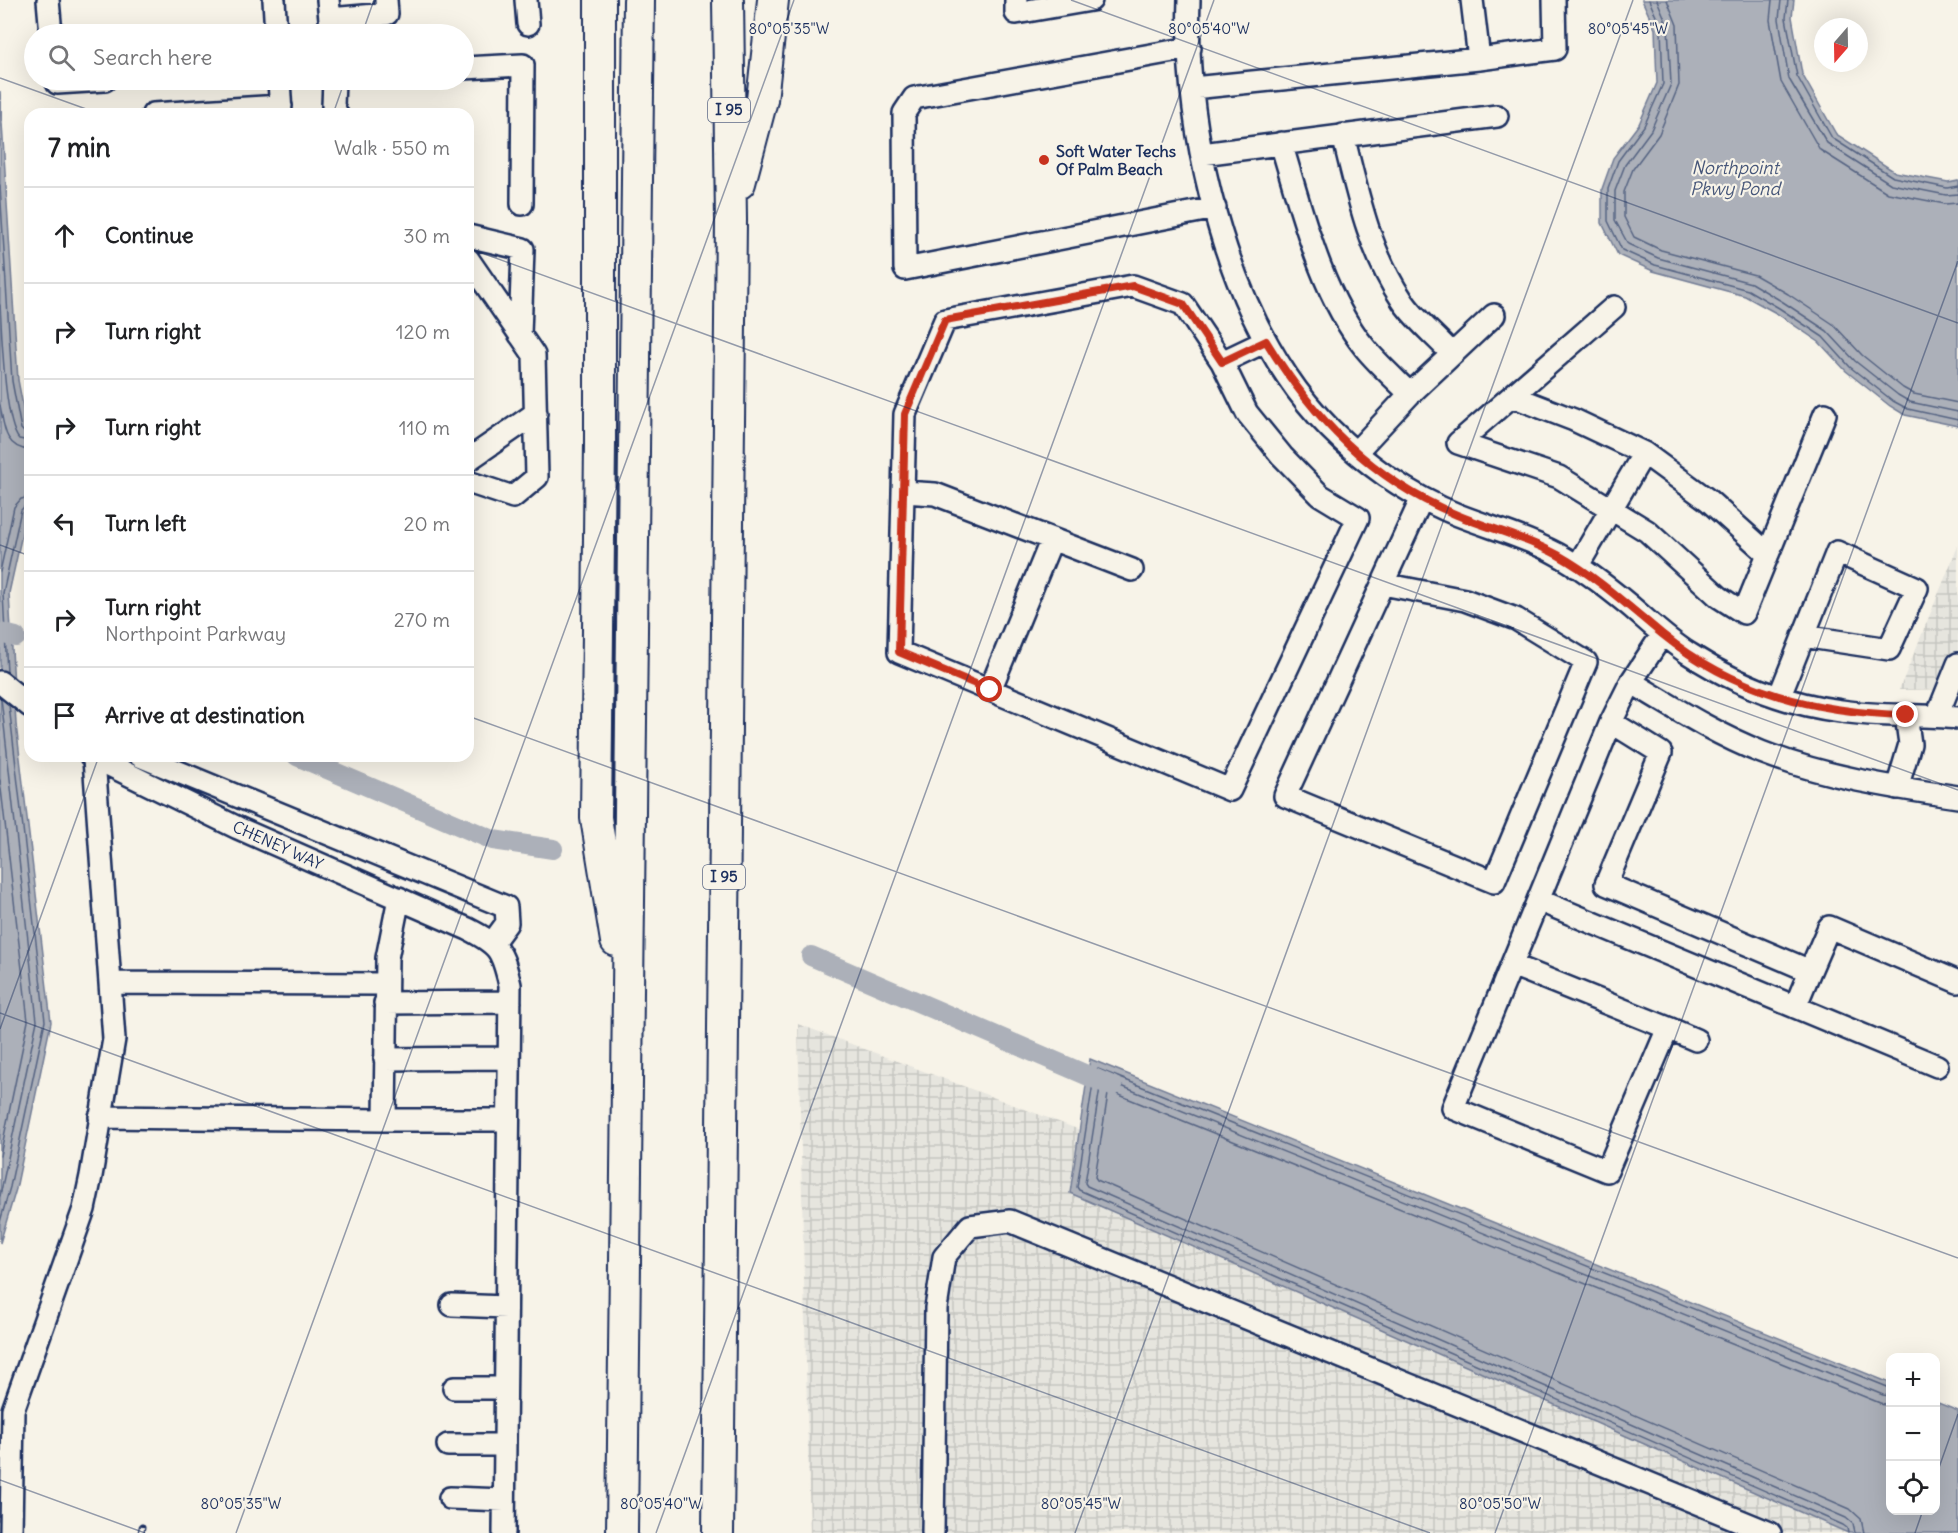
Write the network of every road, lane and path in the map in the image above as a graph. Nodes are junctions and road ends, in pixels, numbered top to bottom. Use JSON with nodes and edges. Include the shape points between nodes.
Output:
{"nodes":[{"id":1,"x":48,"y":0,"type":"edge"},
{"id":2,"x":274,"y":0,"type":"edge"},
{"id":3,"x":328,"y":0,"type":"edge"},
{"id":4,"x":386,"y":0,"type":"edge"},
{"id":5,"x":526,"y":0,"type":"edge"},
{"id":6,"x":600,"y":0,"type":"edge"},
{"id":7,"x":639,"y":0,"type":"edge"},
{"id":8,"x":728,"y":0,"type":"edge"},
{"id":9,"x":773,"y":0,"type":"edge"},
{"id":10,"x":1016,"y":0,"type":"edge"},
{"id":11,"x":1091,"y":0,"type":"edge"},
{"id":12,"x":1189,"y":0,"type":"edge"},
{"id":13,"x":1472,"y":0,"type":"edge"},
{"id":14,"x":1554,"y":0,"type":"edge"},
{"id":15,"x":50,"y":24,"type":"edge"},
{"id":16,"x":275,"y":24,"type":"edge"},
{"id":17,"x":528,"y":24,"type":"dead end"},
{"id":18,"x":1190,"y":48,"type":"junction"},
{"id":19,"x":1479,"y":59,"type":"junction"},
{"id":20,"x":474,"y":67,"type":"edge"},
{"id":21,"x":1193,"y":88,"type":"junction"},
{"id":22,"x":280,"y":90,"type":"edge"},
{"id":23,"x":334,"y":90,"type":"edge"},
{"id":24,"x":281,"y":108,"type":"edge"},
{"id":25,"x":334,"y":108,"type":"edge"},
{"id":26,"x":1497,"y":116,"type":"dead end"},
{"id":27,"x":1343,"y":135,"type":"junction"},
{"id":28,"x":1281,"y":143,"type":"junction"},
{"id":29,"x":1202,"y":154,"type":"junction"},
{"id":30,"x":522,"y":204,"type":"dead end"},
{"id":31,"x":1215,"y":208,"type":"junction"},
{"id":32,"x":731,"y":220,"type":"junction"},
{"id":33,"x":474,"y":237,"type":"edge"},
{"id":34,"x":474,"y":268,"type":"edge"},
{"id":35,"x":1614,"y":307,"type":"dead end"},
{"id":36,"x":1494,"y":315,"type":"dead end"},
{"id":37,"x":520,"y":335,"type":"junction"},
{"id":38,"x":1266,"y":341,"type":"junction"},
{"id":39,"x":1452,"y":354,"type":"junction"},
{"id":40,"x":1222,"y":362,"type":"junction"},
{"id":41,"x":1410,"y":394,"type":"junction"},
{"id":42,"x":1512,"y":396,"type":"junction"},
{"id":43,"x":536,"y":413,"type":"junction"},
{"id":44,"x":1825,"y":414,"type":"dead end"},
{"id":45,"x":1356,"y":452,"type":"junction"},
{"id":46,"x":1644,"y":453,"type":"junction"},
{"id":47,"x":474,"y":456,"type":"edge"},
{"id":48,"x":474,"y":484,"type":"edge"},
{"id":49,"x":903,"y":492,"type":"junction"},
{"id":50,"x":1422,"y":498,"type":"junction"},
{"id":51,"x":1611,"y":509,"type":"junction"},
{"id":52,"x":1052,"y":539,"type":"junction"},
{"id":53,"x":1768,"y":554,"type":"junction"},
{"id":54,"x":1577,"y":567,"type":"junction"},
{"id":55,"x":1132,"y":570,"type":"dead end"},
{"id":56,"x":1383,"y":584,"type":"junction"},
{"id":57,"x":1662,"y":635,"type":"junction"},
{"id":58,"x":1803,"y":636,"type":"junction"},
{"id":59,"x":1958,"y":664,"type":"edge"},
{"id":60,"x":0,"y":682,"type":"edge"},
{"id":61,"x":1630,"y":682,"type":"junction"},
{"id":62,"x":990,"y":690,"type":"junction"},
{"id":63,"x":1779,"y":697,"type":"junction"},
{"id":64,"x":24,"y":701,"type":"edge"},
{"id":65,"x":1906,"y":715,"type":"junction"},
{"id":66,"x":1948,"y":717,"type":"edge"},
{"id":67,"x":1611,"y":722,"type":"junction"},
{"id":68,"x":95,"y":762,"type":"edge"},
{"id":69,"x":105,"y":762,"type":"edge"},
{"id":70,"x":155,"y":762,"type":"edge"},
{"id":71,"x":1897,"y":788,"type":"junction"},
{"id":72,"x":1958,"y":797,"type":"edge"},
{"id":73,"x":399,"y":898,"type":"junction"},
{"id":74,"x":1538,"y":900,"type":"junction"},
{"id":75,"x":493,"y":942,"type":"junction"},
{"id":76,"x":1512,"y":964,"type":"junction"},
{"id":77,"x":1810,"y":971,"type":"junction"},
{"id":78,"x":1958,"y":982,"type":"edge"},
{"id":79,"x":110,"y":983,"type":"junction"},
{"id":80,"x":385,"y":993,"type":"junction"},
{"id":81,"x":510,"y":1002,"type":"junction"},
{"id":82,"x":1795,"y":1007,"type":"junction"},
{"id":83,"x":629,"y":1024,"type":"junction"},
{"id":84,"x":1668,"y":1028,"type":"junction"},
{"id":85,"x":1696,"y":1040,"type":"dead end"},
{"id":86,"x":509,"y":1058,"type":"junction"},
{"id":87,"x":385,"y":1059,"type":"junction"},
{"id":88,"x":1937,"y":1066,"type":"dead end"},
{"id":89,"x":100,"y":1117,"type":"junction"},
{"id":90,"x":386,"y":1120,"type":"junction"},
{"id":91,"x":508,"y":1120,"type":"junction"},
{"id":92,"x":452,"y":1305,"type":"dead end"},
{"id":93,"x":506,"y":1307,"type":"junction"},
{"id":94,"x":454,"y":1388,"type":"dead end"},
{"id":95,"x":505,"y":1388,"type":"junction"},
{"id":96,"x":448,"y":1445,"type":"dead end"},
{"id":97,"x":505,"y":1445,"type":"junction"},
{"id":98,"x":450,"y":1498,"type":"dead end"},
{"id":99,"x":504,"y":1500,"type":"junction"},
{"id":100,"x":11,"y":1533,"type":"edge"},
{"id":101,"x":504,"y":1533,"type":"edge"},
{"id":102,"x":622,"y":1533,"type":"edge"},
{"id":103,"x":718,"y":1533,"type":"edge"},
{"id":104,"x":933,"y":1533,"type":"edge"},
{"id":105,"x":1770,"y":1533,"type":"edge"}],
"edges":[{"from":1,"to":15,"type":"street"},
{"from":2,"to":16,"type":"street"},
{"from":3,"to":4,"type":"street","via":[[330,19],[387,14]]},
{"from":5,"to":17,"type":"street"},
{"from":6,"to":83,"type":"highway","via":[[596,818]]},
{"from":7,"to":83,"type":"highway"},
{"from":8,"to":32,"type":"highway","number":"I 95"},
{"from":9,"to":32,"type":"highway","via":[[762,100]]},
{"from":10,"to":11,"type":"street","via":[[1016,13]]},
{"from":12,"to":18,"type":"street"},
{"from":13,"to":19,"type":"street"},
{"from":14,"to":19,"type":"street","via":[[1555,49]]},
{"from":18,"to":21,"type":"street"},
{"from":18,"to":31,"type":"street","via":[[914,98],[904,113],[905,269]]},
{"from":19,"to":21,"type":"street"},
{"from":20,"to":30,"type":"street","via":[[523,65]]},
{"from":21,"to":29,"type":"street"},
{"from":22,"to":24,"type":"street"},
{"from":23,"to":25,"type":"street"},
{"from":26,"to":27,"type":"street"},
{"from":27,"to":28,"type":"street"},
{"from":27,"to":39,"type":"street","via":[[1378,254],[1402,301]]},
{"from":28,"to":29,"type":"street"},
{"from":28,"to":41,"type":"street","via":[[1314,249],[1339,308],[1365,348]]},
{"from":29,"to":31,"type":"street"},
{"from":31,"to":38,"type":"street","via":[[1243,293]]},
{"from":32,"to":103,"type":"highway","number":"I 95"},
{"from":33,"to":37,"type":"street","via":[[523,249]]},
{"from":34,"to":37,"type":"street"},
{"from":35,"to":42,"type":"street"},
{"from":36,"to":39,"type":"street"},
{"from":37,"to":43,"type":"street","via":[[534,355]]},
{"from":38,"to":40,"type":"street"},
{"from":38,"to":45,"type":"street","via":[[1317,414]]},
{"from":39,"to":41,"type":"street"},
{"from":40,"to":49,"type":"street","via":[[1183,304],[1133,286],[945,320],[905,414]]},
{"from":40,"to":62,"type":"street","via":[[1247,413],[1282,456],[1320,495],[1358,518],[1230,790]]},
{"from":41,"to":45,"type":"street"},
{"from":42,"to":46,"type":"street"},
{"from":42,"to":51,"type":"street","via":[[1458,443],[1559,477]]},
{"from":43,"to":47,"type":"street"},
{"from":43,"to":48,"type":"street","via":[[537,477],[513,496]]},
{"from":44,"to":53,"type":"street"},
{"from":45,"to":50,"type":"street"},
{"from":46,"to":51,"type":"street"},
{"from":46,"to":53,"type":"street","via":[[1708,500]]},
{"from":49,"to":52,"type":"street","via":[[935,494]]},
{"from":49,"to":62,"type":"street","via":[[899,652]]},
{"from":50,"to":54,"type":"street","via":[[1529,541]]},
{"from":50,"to":56,"type":"street"},
{"from":51,"to":53,"type":"street","via":[[1647,531],[1719,597],[1744,613]]},
{"from":51,"to":54,"type":"street"},
{"from":52,"to":55,"type":"street"},
{"from":52,"to":62,"type":"street"},
{"from":54,"to":57,"type":"street"},
{"from":56,"to":56,"type":"street","via":[[1285,796],[1494,882],[1586,662],[1516,619],[1465,600]]},
{"from":57,"to":61,"type":"street"},
{"from":57,"to":63,"type":"street","via":[[1713,669]]},
{"from":58,"to":58,"type":"street","via":[[1837,552],[1917,588],[1888,649]]},
{"from":58,"to":63,"type":"street"},
{"from":59,"to":66,"type":"street"},
{"from":60,"to":64,"type":"street"},
{"from":61,"to":67,"type":"street"},
{"from":61,"to":71,"type":"street","via":[[1698,722],[1761,752],[1847,779]]},
{"from":63,"to":65,"type":"street","via":[[1842,711]]},
{"from":65,"to":66,"type":"street"},
{"from":65,"to":71,"type":"street","via":[[1910,744]]},
{"from":67,"to":74,"type":"street"},
{"from":67,"to":77,"type":"street","via":[[1661,753],[1606,884]]},
{"from":68,"to":79,"type":"street"},
{"from":69,"to":73,"type":"street","name":"CHENEY WAY","via":[[238,828]]},
{"from":70,"to":75,"type":"street","via":[[506,907],[507,923]]},
{"from":71,"to":72,"type":"street"},
{"from":73,"to":75,"type":"street","name":"CHENEY WAY"},
{"from":73,"to":80,"type":"street","via":[[387,958]]},
{"from":74,"to":76,"type":"street"},
{"from":74,"to":82,"type":"street"},
{"from":75,"to":81,"type":"street","via":[[505,963]]},
{"from":76,"to":84,"type":"street"},
{"from":76,"to":84,"type":"street","via":[[1453,1108],[1607,1172]]},
{"from":77,"to":78,"type":"street","via":[[1829,927]]},
{"from":77,"to":82,"type":"street"},
{"from":79,"to":80,"type":"street"},
{"from":79,"to":89,"type":"street","via":[[114,1039]]},
{"from":80,"to":81,"type":"street"},
{"from":80,"to":87,"type":"street"},
{"from":81,"to":86,"type":"street"},
{"from":82,"to":88,"type":"street"},
{"from":83,"to":102,"type":"highway"},
{"from":84,"to":85,"type":"street"},
{"from":86,"to":87,"type":"street"},
{"from":86,"to":91,"type":"street"},
{"from":87,"to":90,"type":"street"},
{"from":89,"to":90,"type":"street"},
{"from":89,"to":100,"type":"street","via":[[84,1209],[13,1410]]},
{"from":90,"to":91,"type":"street"},
{"from":91,"to":93,"type":"street"},
{"from":92,"to":93,"type":"street"},
{"from":93,"to":95,"type":"street"},
{"from":94,"to":95,"type":"street"},
{"from":95,"to":97,"type":"street"},
{"from":96,"to":97,"type":"street"},
{"from":97,"to":99,"type":"street"},
{"from":98,"to":99,"type":"street"},
{"from":99,"to":101,"type":"street"},
{"from":104,"to":105,"type":"street","via":[[936,1308],[944,1257],[970,1226],[1010,1221]]}]}
